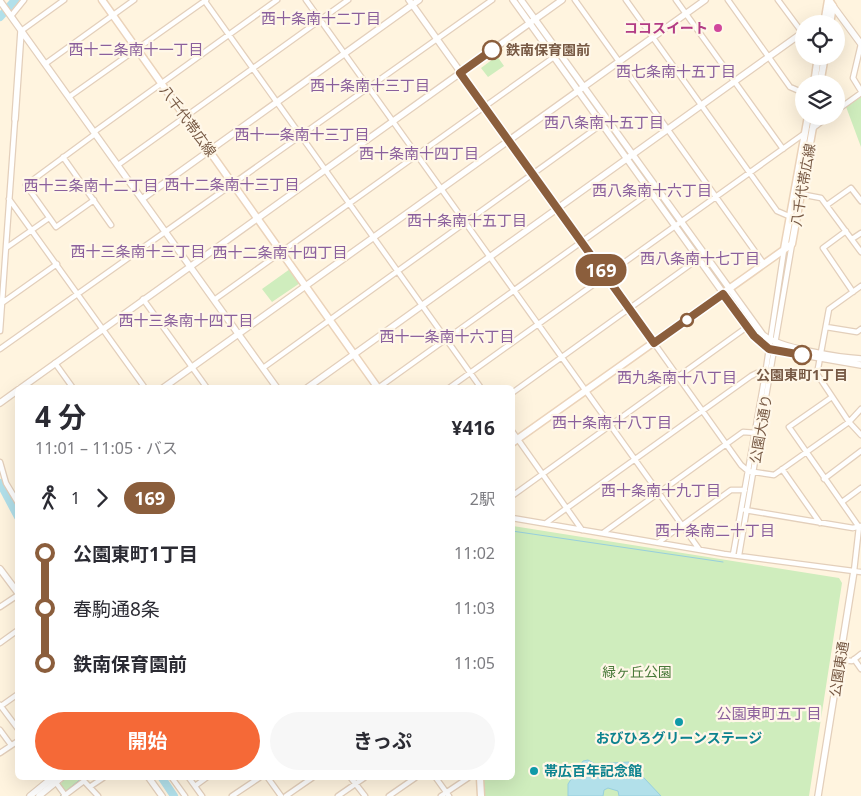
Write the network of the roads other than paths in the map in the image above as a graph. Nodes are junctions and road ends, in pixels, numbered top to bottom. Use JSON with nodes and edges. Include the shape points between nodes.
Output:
{"nodes":[{"id":1,"x":24,"y":0,"type":"edge"},
{"id":2,"x":64,"y":0,"type":"edge"},
{"id":3,"x":102,"y":0,"type":"edge"},
{"id":4,"x":134,"y":0,"type":"edge"},
{"id":5,"x":205,"y":0,"type":"edge"},
{"id":6,"x":277,"y":0,"type":"edge"},
{"id":7,"x":306,"y":0,"type":"edge"},
{"id":8,"x":348,"y":0,"type":"edge"},
{"id":9,"x":419,"y":0,"type":"edge"},
{"id":10,"x":492,"y":0,"type":"edge"},
{"id":11,"x":513,"y":0,"type":"edge"},
{"id":12,"x":521,"y":0,"type":"edge"},
{"id":13,"x":562,"y":0,"type":"edge"},
{"id":14,"x":574,"y":0,"type":"edge"},
{"id":15,"x":626,"y":0,"type":"edge"},
{"id":16,"x":676,"y":0,"type":"edge"},
{"id":17,"x":705,"y":0,"type":"edge"},
{"id":18,"x":728,"y":0,"type":"edge"},
{"id":19,"x":778,"y":0,"type":"edge"},
{"id":20,"x":0,"y":1,"type":"edge"},
{"id":21,"x":831,"y":1,"type":"edge"},
{"id":22,"x":410,"y":2,"type":"edge"},
{"id":23,"x":9,"y":14,"type":"junction"},
{"id":24,"x":686,"y":14,"type":"junction"},
{"id":25,"x":113,"y":15,"type":"junction"},
{"id":26,"x":827,"y":15,"type":"edge"},
{"id":27,"x":830,"y":15,"type":"edge"},
{"id":28,"x":321,"y":20,"type":"junction"},
{"id":29,"x":532,"y":22,"type":"junction"},
{"id":30,"x":795,"y":23,"type":"edge"},
{"id":31,"x":22,"y":31,"type":"junction"},
{"id":32,"x":229,"y":34,"type":"junction"},
{"id":33,"x":653,"y":38,"type":"junction"},
{"id":34,"x":436,"y":39,"type":"junction"},
{"id":35,"x":795,"y":39,"type":"edge"},
{"id":36,"x":861,"y":44,"type":"edge"},
{"id":37,"x":137,"y":49,"type":"junction"},
{"id":38,"x":344,"y":54,"type":"junction"},
{"id":39,"x":554,"y":57,"type":"junction"},
{"id":40,"x":768,"y":57,"type":"junction"},
{"id":41,"x":619,"y":62,"type":"junction"},
{"id":42,"x":45,"y":64,"type":"junction"},
{"id":43,"x":253,"y":68,"type":"junction"},
{"id":44,"x":460,"y":73,"type":"junction"},
{"id":45,"x":734,"y":81,"type":"junction"},
{"id":46,"x":161,"y":84,"type":"junction"},
{"id":47,"x":369,"y":88,"type":"junction"},
{"id":48,"x":581,"y":89,"type":"junction"},
{"id":49,"x":795,"y":89,"type":"edge"},
{"id":50,"x":861,"y":92,"type":"edge"},
{"id":51,"x":69,"y":97,"type":"junction"},
{"id":52,"x":277,"y":102,"type":"junction"},
{"id":53,"x":845,"y":104,"type":"edge"},
{"id":54,"x":701,"y":105,"type":"junction"},
{"id":55,"x":484,"y":107,"type":"junction"},
{"id":56,"x":185,"y":117,"type":"junction"},
{"id":57,"x":14,"y":118,"type":"joint"},
{"id":58,"x":393,"y":122,"type":"junction"},
{"id":59,"x":602,"y":124,"type":"junction"},
{"id":60,"x":806,"y":125,"type":"edge"},
{"id":61,"x":814,"y":125,"type":"edge"},
{"id":62,"x":817,"y":125,"type":"edge"},
{"id":63,"x":813,"y":128,"type":"junction"},
{"id":64,"x":667,"y":129,"type":"junction"},
{"id":65,"x":94,"y":133,"type":"junction"},
{"id":66,"x":805,"y":133,"type":"junction"},
{"id":67,"x":301,"y":135,"type":"junction"},
{"id":68,"x":509,"y":140,"type":"junction"},
{"id":69,"x":783,"y":149,"type":"junction"},
{"id":70,"x":209,"y":150,"type":"junction"},
{"id":71,"x":632,"y":154,"type":"junction"},
{"id":72,"x":417,"y":155,"type":"junction"},
{"id":73,"x":63,"y":157,"type":"junction"},
{"id":74,"x":626,"y":158,"type":"junction"},
{"id":75,"x":118,"y":165,"type":"junction"},
{"id":76,"x":325,"y":170,"type":"junction"},
{"id":77,"x":749,"y":173,"type":"junction"},
{"id":78,"x":533,"y":174,"type":"junction"},
{"id":79,"x":233,"y":184,"type":"junction"},
{"id":80,"x":441,"y":189,"type":"junction"},
{"id":81,"x":651,"y":192,"type":"junction"},
{"id":82,"x":798,"y":193,"type":"junction"},
{"id":83,"x":715,"y":197,"type":"junction"},
{"id":84,"x":9,"y":199,"type":"junction"},
{"id":85,"x":142,"y":199,"type":"junction"},
{"id":86,"x":94,"y":200,"type":"junction"},
{"id":87,"x":861,"y":201,"type":"edge"},
{"id":88,"x":349,"y":203,"type":"junction"},
{"id":89,"x":827,"y":205,"type":"junction"},
{"id":90,"x":557,"y":208,"type":"junction"},
{"id":91,"x":792,"y":217,"type":"junction"},
{"id":92,"x":50,"y":218,"type":"junction"},
{"id":93,"x":258,"y":218,"type":"junction"},
{"id":94,"x":680,"y":221,"type":"junction"},
{"id":95,"x":465,"y":222,"type":"junction"},
{"id":96,"x":111,"y":225,"type":"dead end"},
{"id":97,"x":674,"y":226,"type":"junction"},
{"id":98,"x":33,"y":229,"type":"junction"},
{"id":99,"x":846,"y":231,"type":"junction"},
{"id":100,"x":165,"y":232,"type":"junction"},
{"id":101,"x":861,"y":233,"type":"edge"},
{"id":102,"x":374,"y":237,"type":"junction"},
{"id":103,"x":852,"y":239,"type":"junction"},
{"id":104,"x":580,"y":241,"type":"junction"},
{"id":105,"x":792,"y":244,"type":"junction"},
{"id":106,"x":6,"y":248,"type":"junction"},
{"id":107,"x":784,"y":250,"type":"junction"},
{"id":108,"x":282,"y":252,"type":"junction"},
{"id":109,"x":861,"y":252,"type":"edge"},
{"id":110,"x":490,"y":256,"type":"junction"},
{"id":111,"x":698,"y":259,"type":"junction"},
{"id":112,"x":57,"y":264,"type":"junction"},
{"id":113,"x":764,"y":264,"type":"junction"},
{"id":114,"x":190,"y":266,"type":"junction"},
{"id":115,"x":398,"y":271,"type":"junction"},
{"id":116,"x":605,"y":275,"type":"junction"},
{"id":117,"x":306,"y":285,"type":"junction"},
{"id":118,"x":861,"y":286,"type":"edge"},
{"id":119,"x":513,"y":290,"type":"junction"},
{"id":120,"x":726,"y":292,"type":"junction"},
{"id":121,"x":853,"y":292,"type":"junction"},
{"id":122,"x":78,"y":295,"type":"junction"},
{"id":123,"x":143,"y":299,"type":"junction"},
{"id":124,"x":214,"y":300,"type":"junction"},
{"id":125,"x":2,"y":303,"type":"junction"},
{"id":126,"x":422,"y":305,"type":"junction"},
{"id":127,"x":630,"y":309,"type":"junction"},
{"id":128,"x":330,"y":319,"type":"junction"},
{"id":129,"x":538,"y":324,"type":"junction"},
{"id":130,"x":747,"y":327,"type":"junction"},
{"id":131,"x":826,"y":327,"type":"junction"},
{"id":132,"x":102,"y":329,"type":"junction"},
{"id":133,"x":861,"y":329,"type":"edge"},
{"id":134,"x":0,"y":331,"type":"edge"},
{"id":135,"x":238,"y":334,"type":"junction"},
{"id":136,"x":446,"y":339,"type":"junction"},
{"id":137,"x":773,"y":342,"type":"junction"},
{"id":138,"x":654,"y":343,"type":"junction"},
{"id":139,"x":0,"y":349,"type":"edge"},
{"id":140,"x":772,"y":350,"type":"junction"},
{"id":141,"x":354,"y":354,"type":"junction"},
{"id":142,"x":821,"y":355,"type":"junction"},
{"id":143,"x":562,"y":358,"type":"junction"},
{"id":144,"x":861,"y":359,"type":"edge"},
{"id":145,"x":55,"y":363,"type":"junction"},
{"id":146,"x":861,"y":364,"type":"edge"},
{"id":147,"x":192,"y":367,"type":"junction"},
{"id":148,"x":263,"y":368,"type":"junction"},
{"id":149,"x":470,"y":372,"type":"junction"},
{"id":150,"x":768,"y":375,"type":"junction"},
{"id":151,"x":678,"y":377,"type":"junction"},
{"id":152,"x":25,"y":385,"type":"edge"},
{"id":153,"x":71,"y":385,"type":"edge"},
{"id":154,"x":142,"y":385,"type":"edge"},
{"id":155,"x":167,"y":385,"type":"edge"},
{"id":156,"x":205,"y":385,"type":"edge"},
{"id":157,"x":275,"y":385,"type":"edge"},
{"id":158,"x":310,"y":385,"type":"edge"},
{"id":159,"x":376,"y":385,"type":"edge"},
{"id":160,"x":382,"y":385,"type":"edge"},
{"id":161,"x":453,"y":385,"type":"edge"},
{"id":162,"x":480,"y":385,"type":"edge"},
{"id":163,"x":515,"y":391,"type":"edge"},
{"id":164,"x":586,"y":391,"type":"junction"},
{"id":165,"x":15,"y":392,"type":"edge"},
{"id":166,"x":832,"y":397,"type":"junction"},
{"id":167,"x":0,"y":403,"type":"edge"},
{"id":168,"x":861,"y":409,"type":"edge"},
{"id":169,"x":702,"y":410,"type":"junction"},
{"id":170,"x":849,"y":422,"type":"junction"},
{"id":171,"x":610,"y":424,"type":"junction"},
{"id":172,"x":758,"y":433,"type":"junction"},
{"id":173,"x":861,"y":435,"type":"edge"},
{"id":174,"x":515,"y":441,"type":"edge"},
{"id":175,"x":726,"y":444,"type":"junction"},
{"id":176,"x":861,"y":451,"type":"edge"},
{"id":177,"x":806,"y":452,"type":"junction"},
{"id":178,"x":635,"y":459,"type":"junction"},
{"id":179,"x":0,"y":462,"type":"edge"},
{"id":180,"x":782,"y":469,"type":"junction"},
{"id":181,"x":751,"y":471,"type":"junction"},
{"id":182,"x":542,"y":474,"type":"junction"},
{"id":183,"x":824,"y":479,"type":"junction"},
{"id":184,"x":861,"y":488,"type":"edge"},
{"id":185,"x":745,"y":490,"type":"junction"},
{"id":186,"x":15,"y":491,"type":"edge"},
{"id":187,"x":12,"y":493,"type":"junction"},
{"id":188,"x":659,"y":493,"type":"junction"},
{"id":189,"x":515,"y":494,"type":"edge"},
{"id":190,"x":15,"y":498,"type":"edge"},
{"id":191,"x":842,"y":502,"type":"junction"},
{"id":192,"x":567,"y":507,"type":"junction"},
{"id":193,"x":745,"y":510,"type":"junction"},
{"id":194,"x":515,"y":518,"type":"edge"},
{"id":195,"x":546,"y":523,"type":"junction"},
{"id":196,"x":820,"y":523,"type":"junction"},
{"id":197,"x":682,"y":525,"type":"junction"},
{"id":198,"x":860,"y":526,"type":"edge"},
{"id":199,"x":582,"y":530,"type":"junction"},
{"id":200,"x":603,"y":533,"type":"junction"},
{"id":201,"x":658,"y":542,"type":"junction"},
{"id":202,"x":699,"y":549,"type":"junction"},
{"id":203,"x":736,"y":555,"type":"junction"},
{"id":204,"x":0,"y":569,"type":"edge"},
{"id":205,"x":858,"y":572,"type":"edge"},
{"id":206,"x":15,"y":590,"type":"edge"},
{"id":207,"x":15,"y":596,"type":"edge"},
{"id":208,"x":0,"y":607,"type":"edge"},
{"id":209,"x":15,"y":632,"type":"edge"},
{"id":210,"x":0,"y":643,"type":"edge"},
{"id":211,"x":861,"y":654,"type":"edge"},
{"id":212,"x":854,"y":659,"type":"junction"},
{"id":213,"x":840,"y":660,"type":"junction"},
{"id":214,"x":861,"y":669,"type":"edge"},
{"id":215,"x":15,"y":696,"type":"edge"},
{"id":216,"x":0,"y":706,"type":"edge"},
{"id":217,"x":15,"y":725,"type":"edge"},
{"id":218,"x":0,"y":730,"type":"edge"},
{"id":219,"x":15,"y":743,"type":"edge"},
{"id":220,"x":11,"y":745,"type":"junction"},
{"id":221,"x":0,"y":753,"type":"edge"},
{"id":222,"x":52,"y":780,"type":"edge"},
{"id":223,"x":52,"y":780,"type":"edge"},
{"id":224,"x":54,"y":780,"type":"edge"},
{"id":225,"x":100,"y":780,"type":"edge"},
{"id":226,"x":150,"y":780,"type":"edge"},
{"id":227,"x":173,"y":780,"type":"edge"},
{"id":228,"x":190,"y":780,"type":"edge"},
{"id":229,"x":203,"y":780,"type":"edge"},
{"id":230,"x":256,"y":780,"type":"edge"},
{"id":231,"x":269,"y":780,"type":"edge"},
{"id":232,"x":309,"y":780,"type":"edge"},
{"id":233,"x":353,"y":780,"type":"edge"},
{"id":234,"x":360,"y":780,"type":"edge"},
{"id":235,"x":412,"y":780,"type":"edge"},
{"id":236,"x":438,"y":780,"type":"edge"},
{"id":237,"x":466,"y":780,"type":"edge"},
{"id":238,"x":480,"y":780,"type":"edge"},
{"id":239,"x":355,"y":783,"type":"junction"},
{"id":240,"x":92,"y":786,"type":"junction"},
{"id":241,"x":195,"y":786,"type":"junction"},
{"id":242,"x":448,"y":794,"type":"edge"},
{"id":243,"x":30,"y":796,"type":"edge"},
{"id":244,"x":39,"y":796,"type":"edge"},
{"id":245,"x":65,"y":796,"type":"edge"},
{"id":246,"x":98,"y":796,"type":"edge"},
{"id":247,"x":162,"y":796,"type":"edge"},
{"id":248,"x":185,"y":796,"type":"edge"},
{"id":249,"x":202,"y":796,"type":"edge"},
{"id":250,"x":232,"y":796,"type":"edge"},
{"id":251,"x":281,"y":796,"type":"edge"},
{"id":252,"x":286,"y":796,"type":"edge"},
{"id":253,"x":338,"y":796,"type":"edge"},
{"id":254,"x":365,"y":796,"type":"edge"},
{"id":255,"x":389,"y":796,"type":"edge"},
{"id":256,"x":441,"y":796,"type":"edge"},
{"id":257,"x":481,"y":796,"type":"edge"},
{"id":258,"x":818,"y":796,"type":"edge"}],
"edges":[{"from":1,"to":23,"type":"street"},
{"from":2,"to":31,"type":"street"},
{"from":3,"to":25,"type":"main road","name":"八千代帯広線"},
{"from":4,"to":25,"type":"street"},
{"from":5,"to":32,"type":"street"},
{"from":5,"to":37,"type":"street"},
{"from":6,"to":32,"type":"street"},
{"from":7,"to":28,"type":"street"},
{"from":8,"to":28,"type":"street"},
{"from":9,"to":22,"type":"street"},
{"from":10,"to":34,"type":"street"},
{"from":11,"to":29,"type":"street"},
{"from":12,"to":29,"type":"street"},
{"from":13,"to":29,"type":"street"},
{"from":14,"to":41,"type":"street"},
{"from":15,"to":33,"type":"street"},
{"from":16,"to":24,"type":"street"},
{"from":17,"to":24,"type":"street"},
{"from":18,"to":40,"type":"street"},
{"from":19,"to":30,"type":"street"},
{"from":20,"to":23,"type":"street"},
{"from":21,"to":26,"type":"main road"},
{"from":21,"to":27,"type":"main road"},
{"from":21,"to":36,"type":"street"},
{"from":22,"to":34,"type":"street"},
{"from":22,"to":38,"type":"street"},
{"from":23,"to":31,"type":"street"},
{"from":24,"to":33,"type":"street"},
{"from":24,"to":45,"type":"street"},
{"from":25,"to":37,"type":"main road","name":"八千代帯広線"},
{"from":25,"to":42,"type":"street"},
{"from":28,"to":38,"type":"street"},
{"from":28,"to":43,"type":"street"},
{"from":29,"to":39,"type":"street"},
{"from":29,"to":44,"type":"street"},
{"from":29,"to":48,"type":"street"},
{"from":31,"to":42,"type":"street"},
{"from":31,"to":57,"type":"street"},
{"from":32,"to":43,"type":"street"},
{"from":32,"to":46,"type":"street"},
{"from":33,"to":41,"type":"street"},
{"from":33,"to":54,"type":"street"},
{"from":34,"to":44,"type":"street"},
{"from":34,"to":47,"type":"street"},
{"from":35,"to":40,"type":"street"},
{"from":36,"to":50,"type":"street","via":[[853,78]]},
{"from":37,"to":46,"type":"main road","name":"八千代帯広線"},
{"from":37,"to":51,"type":"street"},
{"from":38,"to":47,"type":"street"},
{"from":38,"to":52,"type":"street"},
{"from":39,"to":48,"type":"street"},
{"from":39,"to":55,"type":"street"},
{"from":40,"to":45,"type":"street"},
{"from":40,"to":49,"type":"street"},
{"from":41,"to":48,"type":"street"},
{"from":41,"to":64,"type":"street"},
{"from":42,"to":51,"type":"street"},
{"from":43,"to":52,"type":"street"},
{"from":43,"to":56,"type":"street"},
{"from":44,"to":55,"type":"street"},
{"from":44,"to":58,"type":"street"},
{"from":45,"to":54,"type":"street"},
{"from":45,"to":69,"type":"street"},
{"from":46,"to":56,"type":"main road","name":"八千代帯広線"},
{"from":46,"to":65,"type":"street"},
{"from":47,"to":58,"type":"street"},
{"from":47,"to":67,"type":"street"},
{"from":48,"to":59,"type":"street"},
{"from":48,"to":68,"type":"street"},
{"from":48,"to":71,"type":"street"},
{"from":50,"to":53,"type":"street"},
{"from":51,"to":65,"type":"street"},
{"from":52,"to":67,"type":"street"},
{"from":52,"to":70,"type":"street"},
{"from":54,"to":64,"type":"street"},
{"from":54,"to":77,"type":"street"},
{"from":55,"to":68,"type":"street"},
{"from":55,"to":72,"type":"street"},
{"from":56,"to":70,"type":"main road","name":"八千代帯広線"},
{"from":56,"to":75,"type":"street"},
{"from":57,"to":84,"type":"street"},
{"from":58,"to":72,"type":"street"},
{"from":58,"to":76,"type":"street"},
{"from":59,"to":74,"type":"street"},
{"from":59,"to":78,"type":"street"},
{"from":60,"to":66,"type":"main road","name":"八千代帯広線"},
{"from":61,"to":63,"type":"main road","name":"八千代帯広線"},
{"from":62,"to":63,"type":"street"},
{"from":63,"to":66,"type":"street"},
{"from":63,"to":82,"type":"main road","name":"八千代帯広線"},
{"from":64,"to":71,"type":"street"},
{"from":64,"to":83,"type":"street"},
{"from":65,"to":73,"type":"street"},
{"from":65,"to":75,"type":"street"},
{"from":66,"to":69,"type":"street"},
{"from":66,"to":82,"type":"main road","name":"八千代帯広線"},
{"from":67,"to":76,"type":"street"},
{"from":67,"to":79,"type":"street"},
{"from":68,"to":78,"type":"street"},
{"from":68,"to":80,"type":"street"},
{"from":69,"to":77,"type":"street"},
{"from":70,"to":79,"type":"main road","name":"八千代帯広線"},
{"from":70,"to":85,"type":"street"},
{"from":71,"to":74,"type":"street"},
{"from":71,"to":94,"type":"street"},
{"from":72,"to":80,"type":"street"},
{"from":72,"to":88,"type":"street"},
{"from":73,"to":86,"type":"street"},
{"from":73,"to":92,"type":"street","via":[[26,185]]},
{"from":74,"to":81,"type":"street"},
{"from":74,"to":90,"type":"street"},
{"from":75,"to":85,"type":"street"},
{"from":76,"to":88,"type":"street"},
{"from":76,"to":93,"type":"street"},
{"from":77,"to":83,"type":"street"},
{"from":77,"to":91,"type":"street","via":[[776,211]]},
{"from":78,"to":90,"type":"street"},
{"from":78,"to":95,"type":"street"},
{"from":79,"to":93,"type":"main road","name":"八千代帯広線"},
{"from":79,"to":100,"type":"street"},
{"from":80,"to":95,"type":"street"},
{"from":80,"to":102,"type":"street"},
{"from":81,"to":97,"type":"street"},
{"from":81,"to":104,"type":"street"},
{"from":82,"to":89,"type":"street","via":[[821,198]]},
{"from":82,"to":91,"type":"main road","name":"八千代帯広線"},
{"from":82,"to":105,"type":"main road","name":"八千代帯広線"},
{"from":83,"to":94,"type":"street"},
{"from":83,"to":113,"type":"street"},
{"from":84,"to":98,"type":"street"},
{"from":84,"to":106,"type":"street"},
{"from":85,"to":100,"type":"street"},
{"from":86,"to":92,"type":"street","via":[[56,227]]},
{"from":86,"to":96,"type":"street"},
{"from":87,"to":89,"type":"street","via":[[851,188]]},
{"from":88,"to":102,"type":"street"},
{"from":88,"to":108,"type":"street"},
{"from":89,"to":99,"type":"street"},
{"from":90,"to":104,"type":"street"},
{"from":90,"to":110,"type":"street"},
{"from":91,"to":107,"type":"main road","name":"八千代帯広線"},
{"from":92,"to":98,"type":"street"},
{"from":93,"to":108,"type":"main road","name":"八千代帯広線"},
{"from":93,"to":114,"type":"street"},
{"from":94,"to":97,"type":"street"},
{"from":94,"to":120,"type":"street"},
{"from":95,"to":110,"type":"street"},
{"from":95,"to":115,"type":"street"},
{"from":97,"to":111,"type":"street"},
{"from":97,"to":116,"type":"street"},
{"from":98,"to":106,"type":"street"},
{"from":98,"to":112,"type":"street"},
{"from":99,"to":103,"type":"street"},
{"from":99,"to":121,"type":"street","via":[[822,248]]},
{"from":100,"to":114,"type":"street"},
{"from":100,"to":122,"type":"street"},
{"from":101,"to":103,"type":"street"},
{"from":102,"to":115,"type":"street"},
{"from":102,"to":117,"type":"street"},
{"from":103,"to":109,"type":"street"},
{"from":104,"to":116,"type":"street"},
{"from":104,"to":119,"type":"street"},
{"from":105,"to":107,"type":"main road","name":"八千代帯広線"},
{"from":105,"to":137,"type":"street","name":"公園大通り"},
{"from":106,"to":125,"type":"street"},
{"from":107,"to":113,"type":"main road","name":"八千代帯広線"},
{"from":107,"to":137,"type":"street","name":"公園大通り"},
{"from":108,"to":117,"type":"main road","name":"八千代帯広線"},
{"from":108,"to":124,"type":"street"},
{"from":110,"to":119,"type":"street"},
{"from":110,"to":126,"type":"street"},
{"from":111,"to":120,"type":"street"},
{"from":111,"to":127,"type":"street"},
{"from":112,"to":122,"type":"street"},
{"from":112,"to":125,"type":"street"},
{"from":113,"to":120,"type":"main road","name":"八千代帯広線"},
{"from":114,"to":123,"type":"street"},
{"from":114,"to":124,"type":"street"},
{"from":115,"to":126,"type":"street"},
{"from":115,"to":128,"type":"street"},
{"from":116,"to":127,"type":"street"},
{"from":116,"to":129,"type":"street"},
{"from":117,"to":128,"type":"main road","name":"八千代帯広線"},
{"from":117,"to":135,"type":"street"},
{"from":118,"to":121,"type":"street"},
{"from":119,"to":129,"type":"street"},
{"from":119,"to":136,"type":"street"},
{"from":120,"to":130,"type":"street"},
{"from":120,"to":137,"type":"street"},
{"from":120,"to":138,"type":"main road","name":"八千代帯広線"},
{"from":121,"to":131,"type":"street","via":[[829,309]]},
{"from":122,"to":132,"type":"street"},
{"from":122,"to":139,"type":"street"},
{"from":123,"to":132,"type":"street"},
{"from":123,"to":147,"type":"street"},
{"from":124,"to":135,"type":"street"},
{"from":125,"to":134,"type":"street"},
{"from":126,"to":136,"type":"street"},
{"from":126,"to":141,"type":"street"},
{"from":127,"to":138,"type":"street"},
{"from":127,"to":143,"type":"street"},
{"from":128,"to":141,"type":"main road","name":"八千代帯広線"},
{"from":128,"to":148,"type":"street"},
{"from":129,"to":143,"type":"street"},
{"from":129,"to":149,"type":"street"},
{"from":130,"to":140,"type":"street"},
{"from":130,"to":151,"type":"street"},
{"from":131,"to":133,"type":"street","via":[[857,332]]},
{"from":131,"to":142,"type":"street"},
{"from":132,"to":145,"type":"street"},
{"from":132,"to":154,"type":"street"},
{"from":135,"to":147,"type":"street"},
{"from":135,"to":148,"type":"street"},
{"from":136,"to":149,"type":"street"},
{"from":136,"to":160,"type":"street"},
{"from":137,"to":140,"type":"street","name":"公園大通り"},
{"from":137,"to":142,"type":"street"},
{"from":138,"to":151,"type":"street"},
{"from":138,"to":164,"type":"main road","name":"八千代帯広線"},
{"from":140,"to":142,"type":"street"},
{"from":140,"to":150,"type":"street","name":"公園大通り"},
{"from":141,"to":158,"type":"street"},
{"from":141,"to":159,"type":"main road","name":"八千代帯広線"},
{"from":142,"to":144,"type":"street"},
{"from":142,"to":146,"type":"street"},
{"from":142,"to":166,"type":"street","via":[[818,378]]},
{"from":143,"to":163,"type":"street"},
{"from":143,"to":164,"type":"street"},
{"from":145,"to":152,"type":"street"},
{"from":145,"to":153,"type":"street"},
{"from":147,"to":155,"type":"street"},
{"from":147,"to":156,"type":"street"},
{"from":148,"to":157,"type":"street"},
{"from":149,"to":161,"type":"street"},
{"from":149,"to":162,"type":"street"},
{"from":150,"to":169,"type":"street","via":[[757,373],[750,376]]},
{"from":150,"to":172,"type":"street","name":"公園大通り"},
{"from":151,"to":169,"type":"street"},
{"from":151,"to":171,"type":"street"},
{"from":164,"to":171,"type":"street"},
{"from":164,"to":174,"type":"main road","name":"八千代帯広線"},
{"from":165,"to":167,"type":"street"},
{"from":166,"to":170,"type":"street"},
{"from":166,"to":177,"type":"street","via":[[789,427]]},
{"from":168,"to":170,"type":"street"},
{"from":169,"to":175,"type":"street"},
{"from":169,"to":178,"type":"street"},
{"from":170,"to":173,"type":"street"},
{"from":170,"to":177,"type":"street"},
{"from":171,"to":178,"type":"street"},
{"from":171,"to":182,"type":"street"},
{"from":172,"to":175,"type":"street","via":[[743,432]]},
{"from":172,"to":181,"type":"street","name":"公園大通り"},
{"from":174,"to":182,"type":"street"},
{"from":175,"to":181,"type":"street"},
{"from":175,"to":188,"type":"street"},
{"from":176,"to":183,"type":"street"},
{"from":177,"to":180,"type":"street"},
{"from":177,"to":183,"type":"street"},
{"from":178,"to":188,"type":"street"},
{"from":178,"to":192,"type":"street"},
{"from":179,"to":187,"type":"street"},
{"from":180,"to":181,"type":"street","via":[[774,475]]},
{"from":180,"to":196,"type":"street"},
{"from":181,"to":185,"type":"street","name":"公園大通り"},
{"from":181,"to":193,"type":"street","name":"公園大通り"},
{"from":182,"to":189,"type":"street"},
{"from":182,"to":192,"type":"street"},
{"from":183,"to":191,"type":"street"},
{"from":184,"to":191,"type":"street"},
{"from":185,"to":193,"type":"street","name":"公園大通り"},
{"from":185,"to":197,"type":"street","via":[[731,490]]},
{"from":186,"to":187,"type":"street"},
{"from":187,"to":190,"type":"street"},
{"from":188,"to":197,"type":"street"},
{"from":188,"to":200,"type":"street"},
{"from":191,"to":198,"type":"street"},
{"from":192,"to":195,"type":"street"},
{"from":192,"to":199,"type":"street"},
{"from":193,"to":196,"type":"street"},
{"from":193,"to":203,"type":"street","name":"公園大通り"},
{"from":194,"to":195,"type":"street"},
{"from":195,"to":199,"type":"street"},
{"from":196,"to":198,"type":"street","via":[[853,528]]},
{"from":197,"to":201,"type":"street"},
{"from":197,"to":202,"type":"street"},
{"from":198,"to":205,"type":"street"},
{"from":199,"to":200,"type":"street"},
{"from":200,"to":201,"type":"street"},
{"from":201,"to":202,"type":"street"},
{"from":202,"to":203,"type":"street"},
{"from":203,"to":205,"type":"street"},
{"from":204,"to":206,"type":"street"},
{"from":205,"to":213,"type":"street","name":"公園東通"},
{"from":207,"to":208,"type":"street"},
{"from":209,"to":210,"type":"street"},
{"from":211,"to":212,"type":"street"},
{"from":212,"to":213,"type":"street"},
{"from":212,"to":214,"type":"street"},
{"from":213,"to":258,"type":"street","name":"公園東通"},
{"from":215,"to":216,"type":"street"},
{"from":216,"to":217,"type":"street"},
{"from":218,"to":220,"type":"street"},
{"from":219,"to":220,"type":"street"},
{"from":220,"to":221,"type":"street"},
{"from":222,"to":243,"type":"street"},
{"from":223,"to":244,"type":"street"},
{"from":224,"to":245,"type":"street"},
{"from":225,"to":240,"type":"street"},
{"from":226,"to":247,"type":"street"},
{"from":227,"to":248,"type":"street"},
{"from":228,"to":241,"type":"street"},
{"from":229,"to":241,"type":"street"},
{"from":230,"to":250,"type":"street"},
{"from":231,"to":251,"type":"street"},
{"from":232,"to":252,"type":"street"},
{"from":233,"to":239,"type":"street"},
{"from":234,"to":239,"type":"street"},
{"from":235,"to":255,"type":"street"},
{"from":236,"to":242,"type":"street"},
{"from":237,"to":242,"type":"street"},
{"from":238,"to":257,"type":"main road"},
{"from":239,"to":253,"type":"street"},
{"from":239,"to":254,"type":"street"},
{"from":240,"to":245,"type":"street","via":[[84,780]]},
{"from":240,"to":246,"type":"street"},
{"from":241,"to":249,"type":"street"},
{"from":242,"to":256,"type":"street"}]}
